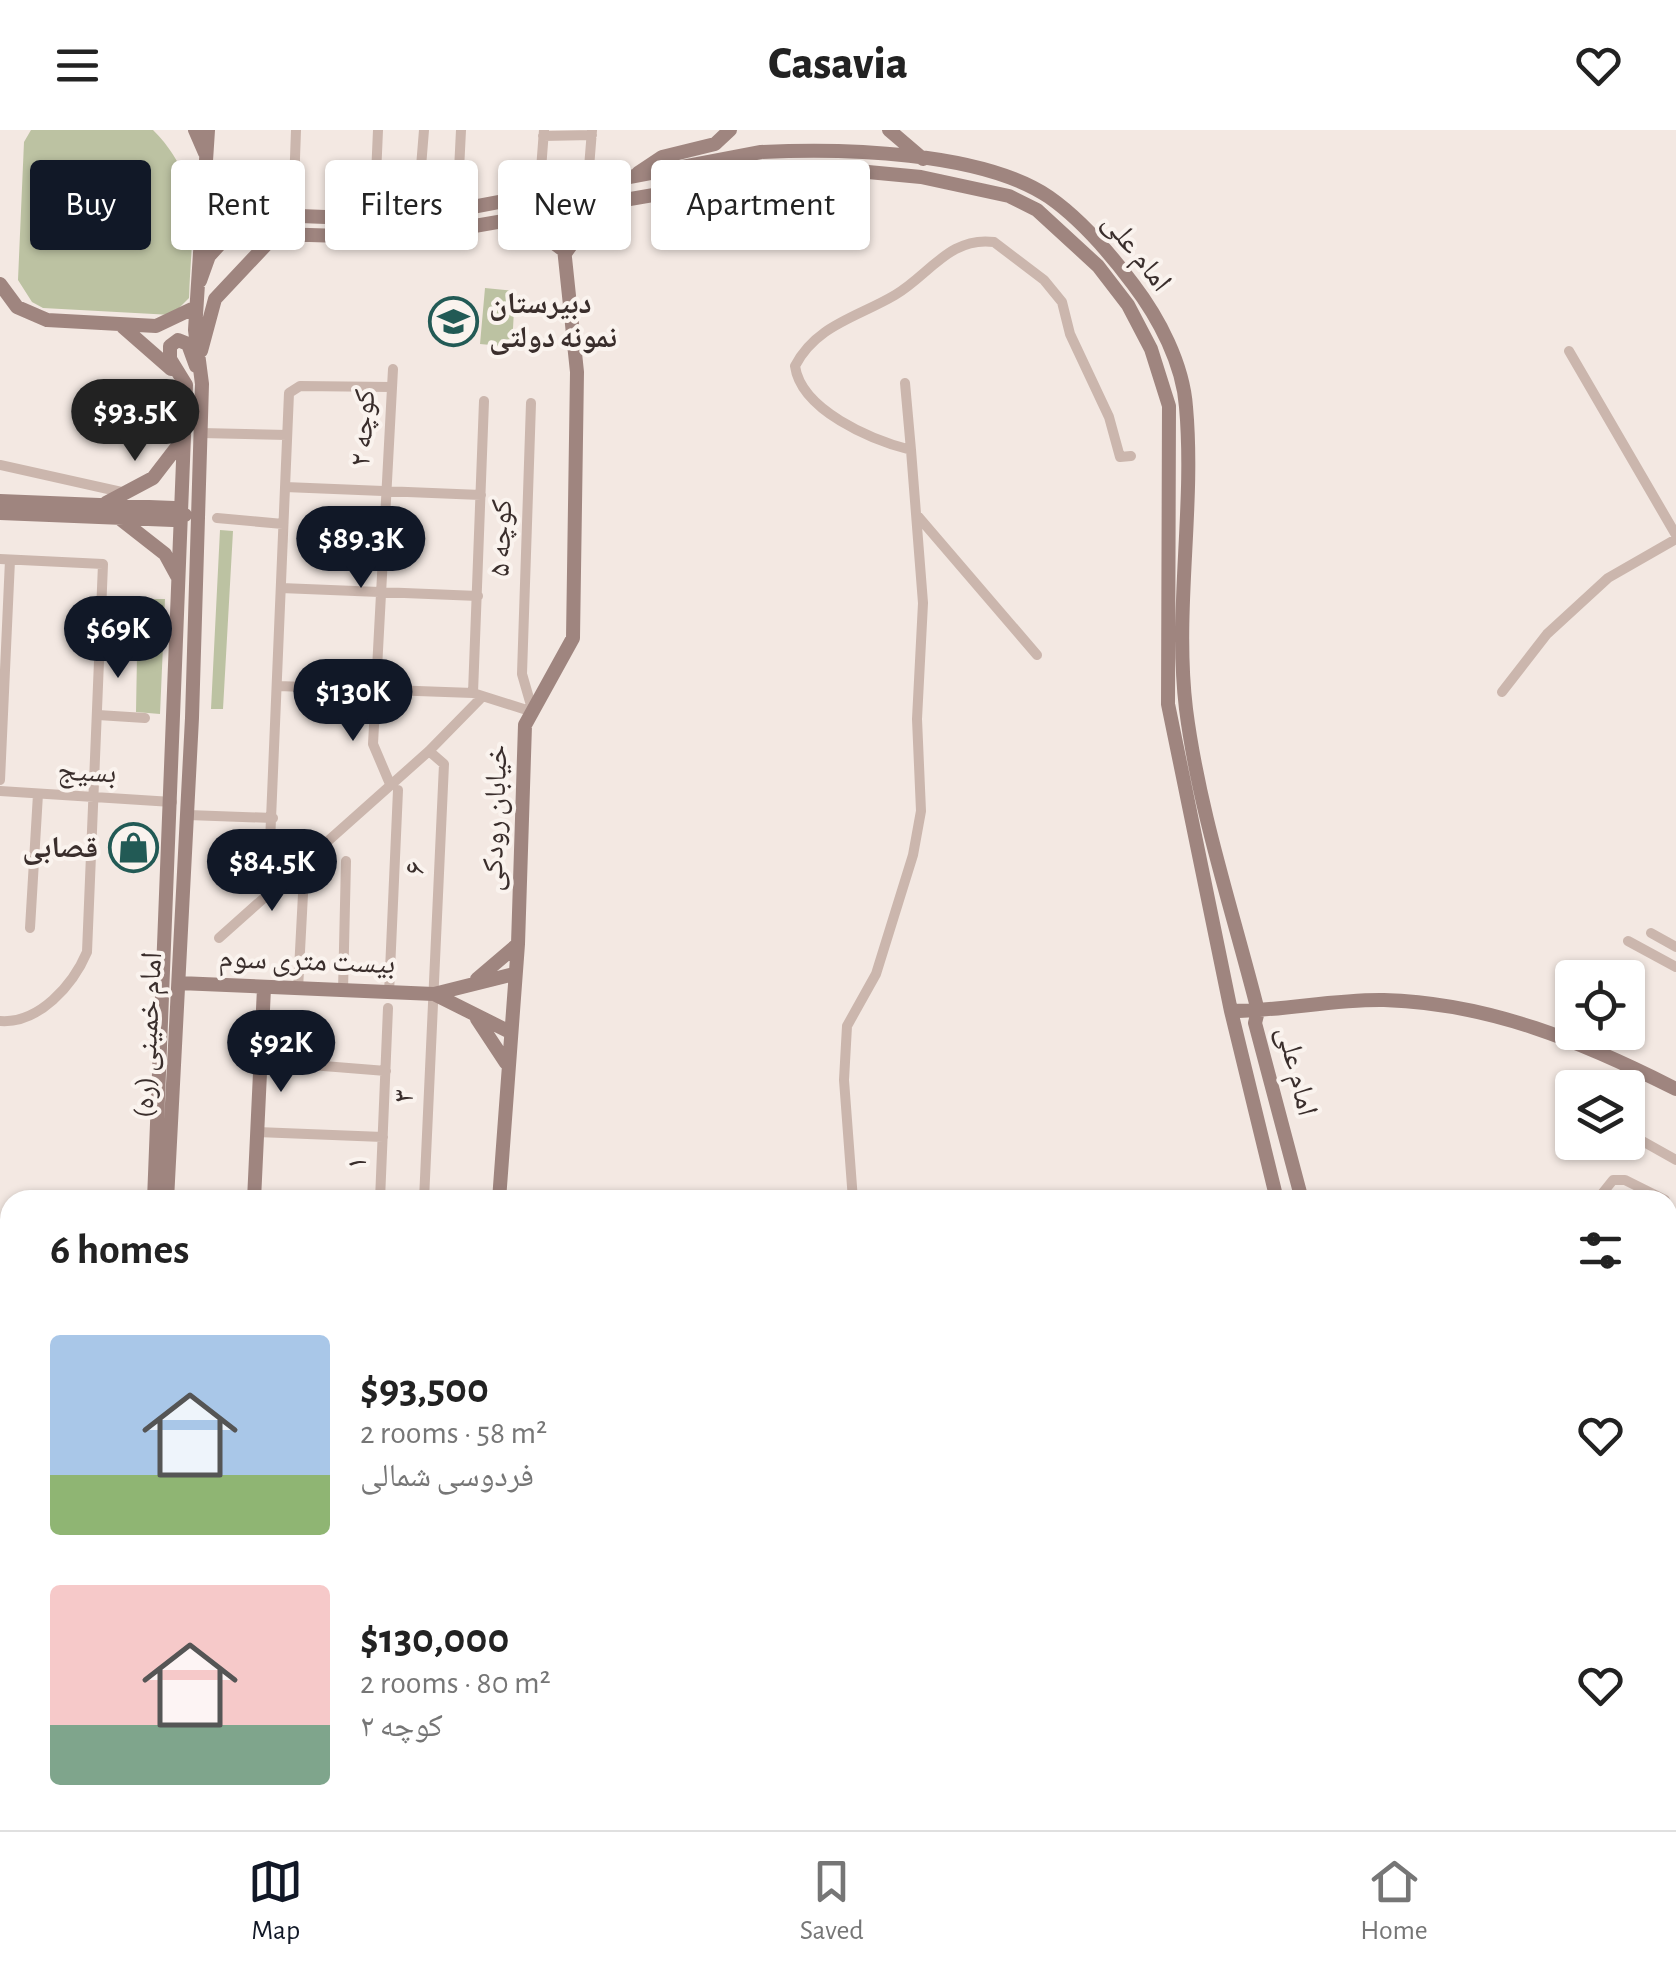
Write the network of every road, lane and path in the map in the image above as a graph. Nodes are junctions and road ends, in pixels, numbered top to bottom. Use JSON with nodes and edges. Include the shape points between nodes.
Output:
{"nodes":[{"id":1,"x":195,"y":130,"type":"edge"},
{"id":2,"x":208,"y":130,"type":"edge"},
{"id":3,"x":296,"y":130,"type":"edge"},
{"id":4,"x":378,"y":130,"type":"edge"},
{"id":5,"x":424,"y":130,"type":"edge"},
{"id":6,"x":461,"y":130,"type":"edge"},
{"id":7,"x":730,"y":130,"type":"edge"},
{"id":8,"x":889,"y":130,"type":"edge"},
{"id":9,"x":592,"y":132,"type":"edge"},
{"id":10,"x":544,"y":133,"type":"edge"},
{"id":11,"x":205,"y":154,"type":"junction"},
{"id":12,"x":924,"y":159,"type":"junction"},
{"id":13,"x":205,"y":160,"type":"edge"},
{"id":14,"x":295,"y":160,"type":"edge"},
{"id":15,"x":376,"y":160,"type":"edge"},
{"id":16,"x":422,"y":160,"type":"edge"},
{"id":17,"x":460,"y":160,"type":"edge"},
{"id":18,"x":542,"y":160,"type":"edge"},
{"id":19,"x":590,"y":160,"type":"edge"},
{"id":20,"x":631,"y":177,"type":"edge"},
{"id":21,"x":631,"y":178,"type":"edge"},
{"id":22,"x":631,"y":197,"type":"edge"},
{"id":23,"x":498,"y":222,"type":"edge"},
{"id":24,"x":305,"y":233,"type":"edge"},
{"id":25,"x":202,"y":250,"type":"edge"},
{"id":26,"x":214,"y":250,"type":"edge"},
{"id":27,"x":261,"y":250,"type":"edge"},
{"id":28,"x":563,"y":250,"type":"edge"},
{"id":29,"x":566,"y":252,"type":"joint"},
{"id":30,"x":200,"y":280,"type":"junction"},
{"id":31,"x":2,"y":290,"type":"edge"},
{"id":32,"x":196,"y":307,"type":"junction"},
{"id":33,"x":122,"y":327,"type":"junction"},
{"id":34,"x":1569,"y":351,"type":"dead end"},
{"id":35,"x":201,"y":352,"type":"junction"},
{"id":36,"x":392,"y":368,"type":"dead end"},
{"id":37,"x":904,"y":383,"type":"dead end"},
{"id":38,"x":194,"y":384,"type":"junction"},
{"id":39,"x":391,"y":386,"type":"junction"},
{"id":40,"x":484,"y":401,"type":"dead end"},
{"id":41,"x":531,"y":403,"type":"dead end"},
{"id":42,"x":201,"y":433,"type":"junction"},
{"id":43,"x":287,"y":435,"type":"junction"},
{"id":44,"x":184,"y":438,"type":"junction"},
{"id":45,"x":910,"y":450,"type":"junction"},
{"id":46,"x":1131,"y":456,"type":"dead end"},
{"id":47,"x":190,"y":462,"type":"junction"},
{"id":48,"x":0,"y":466,"type":"edge"},
{"id":49,"x":285,"y":486,"type":"junction"},
{"id":50,"x":384,"y":491,"type":"junction"},
{"id":51,"x":130,"y":494,"type":"junction"},
{"id":52,"x":481,"y":495,"type":"junction"},
{"id":53,"x":0,"y":500,"type":"edge"},
{"id":54,"x":100,"y":506,"type":"junction"},
{"id":55,"x":0,"y":513,"type":"edge"},
{"id":56,"x":916,"y":513,"type":"junction"},
{"id":57,"x":189,"y":515,"type":"junction"},
{"id":58,"x":118,"y":518,"type":"junction"},
{"id":59,"x":218,"y":518,"type":"dead end"},
{"id":60,"x":283,"y":524,"type":"junction"},
{"id":61,"x":1676,"y":537,"type":"edge"},
{"id":62,"x":5,"y":559,"type":"edge"},
{"id":63,"x":179,"y":583,"type":"junction"},
{"id":64,"x":281,"y":588,"type":"junction"},
{"id":65,"x":382,"y":589,"type":"junction"},
{"id":66,"x":478,"y":596,"type":"junction"},
{"id":67,"x":4,"y":603,"type":"edge"},
{"id":68,"x":1037,"y":655,"type":"dead end"},
{"id":69,"x":278,"y":686,"type":"junction"},
{"id":70,"x":378,"y":691,"type":"junction"},
{"id":71,"x":1502,"y":692,"type":"dead end"},
{"id":72,"x":476,"y":696,"type":"junction"},
{"id":73,"x":1186,"y":706,"type":"junction"},
{"id":74,"x":1168,"y":708,"type":"junction"},
{"id":75,"x":533,"y":712,"type":"junction"},
{"id":76,"x":98,"y":715,"type":"junction"},
{"id":77,"x":145,"y":718,"type":"dead end"},
{"id":78,"x":429,"y":751,"type":"junction"},
{"id":79,"x":0,"y":780,"type":"edge"},
{"id":80,"x":394,"y":787,"type":"junction"},
{"id":81,"x":0,"y":791,"type":"edge"},
{"id":82,"x":38,"y":794,"type":"junction"},
{"id":83,"x":96,"y":797,"type":"junction"},
{"id":84,"x":172,"y":802,"type":"junction"},
{"id":85,"x":188,"y":815,"type":"junction"},
{"id":86,"x":273,"y":818,"type":"junction"},
{"id":87,"x":346,"y":861,"type":"dead end"},
{"id":88,"x":304,"y":875,"type":"dead end"},
{"id":89,"x":268,"y":890,"type":"junction"},
{"id":90,"x":30,"y":928,"type":"dead end"},
{"id":91,"x":1651,"y":933,"type":"dead end"},
{"id":92,"x":219,"y":938,"type":"dead end"},
{"id":93,"x":1628,"y":941,"type":"dead end"},
{"id":94,"x":518,"y":944,"type":"junction"},
{"id":95,"x":1676,"y":947,"type":"edge"},
{"id":96,"x":1676,"y":967,"type":"edge"},
{"id":97,"x":514,"y":974,"type":"junction"},
{"id":98,"x":475,"y":981,"type":"junction"},
{"id":99,"x":178,"y":983,"type":"junction"},
{"id":100,"x":264,"y":988,"type":"junction"},
{"id":101,"x":298,"y":990,"type":"junction"},
{"id":102,"x":343,"y":991,"type":"junction"},
{"id":103,"x":434,"y":994,"type":"junction"},
{"id":104,"x":389,"y":1000,"type":"junction"},
{"id":105,"x":1231,"y":1011,"type":"junction"},
{"id":106,"x":1258,"y":1011,"type":"junction"},
{"id":107,"x":474,"y":1014,"type":"junction"},
{"id":108,"x":0,"y":1021,"type":"edge"},
{"id":109,"x":510,"y":1032,"type":"junction"},
{"id":110,"x":261,"y":1061,"type":"junction"},
{"id":111,"x":508,"y":1067,"type":"junction"},
{"id":112,"x":386,"y":1071,"type":"junction"},
{"id":113,"x":1676,"y":1089,"type":"edge"},
{"id":114,"x":257,"y":1132,"type":"junction"},
{"id":115,"x":383,"y":1137,"type":"junction"},
{"id":116,"x":1645,"y":1143,"type":"edge"},
{"id":117,"x":1676,"y":1160,"type":"edge"},
{"id":118,"x":154,"y":1190,"type":"edge"},
{"id":119,"x":168,"y":1190,"type":"edge"},
{"id":120,"x":254,"y":1190,"type":"edge"},
{"id":121,"x":380,"y":1190,"type":"edge"},
{"id":122,"x":424,"y":1190,"type":"edge"},
{"id":123,"x":499,"y":1190,"type":"edge"},
{"id":124,"x":852,"y":1190,"type":"edge"},
{"id":125,"x":1275,"y":1190,"type":"edge"},
{"id":126,"x":1299,"y":1190,"type":"edge"},
{"id":127,"x":1605,"y":1190,"type":"edge"},
{"id":128,"x":1645,"y":1190,"type":"edge"}],
"edges":[{"from":1,"to":11,"type":"main road"},
{"from":2,"to":11,"type":"main road"},
{"from":3,"to":14,"type":"street"},
{"from":4,"to":15,"type":"street"},
{"from":5,"to":16,"type":"street"},
{"from":6,"to":17,"type":"street"},
{"from":7,"to":20,"type":"main road","via":[[714,144],[662,156]]},
{"from":8,"to":12,"type":"main road"},
{"from":9,"to":10,"type":"street"},
{"from":9,"to":19,"type":"street"},
{"from":10,"to":18,"type":"street"},
{"from":11,"to":13,"type":"main road","name":"امام خمینی (ره)"},
{"from":12,"to":21,"type":"main road","name":"امام علی","via":[[866,151],[762,152]]},
{"from":12,"to":73,"type":"main road","name":"امام علی","via":[[1015,180],[1046,196],[1111,255],[1167,341],[1186,404]]},
{"from":22,"to":74,"type":"main road","name":"امام علی","via":[[767,172],[864,169],[1009,196],[1062,230],[1128,306],[1163,377],[1169,422]]},
{"from":23,"to":24,"type":"main road","name":"امام علی","via":[[404,238]]},
{"from":25,"to":30,"type":"main road","name":"امام خمینی (ره)"},
{"from":26,"to":30,"type":"main road"},
{"from":27,"to":35,"type":"main road","via":[[215,299]]},
{"from":28,"to":29,"type":"main road"},
{"from":29,"to":75,"type":"main road","name":"خیابان رودکی","via":[[578,372],[573,638]]},
{"from":30,"to":32,"type":"main road","name":"امام خمینی (ره)"},
{"from":31,"to":33,"type":"main road","via":[[35,318]]},
{"from":32,"to":33,"type":"main road","via":[[156,326]]},
{"from":32,"to":35,"type":"main road","name":"امام خمینی (ره)"},
{"from":33,"to":38,"type":"main road"},
{"from":34,"to":61,"type":"street"},
{"from":35,"to":38,"type":"main road","name":"امام خمینی (ره)"},
{"from":36,"to":39,"type":"street","name":"کوچه ۲"},
{"from":37,"to":45,"type":"street"},
{"from":38,"to":42,"type":"main road","name":"امام خمینی (ره)"},
{"from":38,"to":44,"type":"main road","name":"امام خمینی (ره)"},
{"from":39,"to":43,"type":"street","via":[[300,386],[289,393]]},
{"from":39,"to":50,"type":"street","name":"کوچه ۲"},
{"from":40,"to":52,"type":"street"},
{"from":41,"to":75,"type":"street","name":"کوچه ۵","via":[[522,674]]},
{"from":42,"to":43,"type":"street"},
{"from":42,"to":47,"type":"main road","name":"امام خمینی (ره)"},
{"from":43,"to":49,"type":"street"},
{"from":44,"to":47,"type":"main road","name":"امام خمینی (ره)"},
{"from":44,"to":51,"type":"main road"},
{"from":45,"to":46,"type":"street","via":[[832,413],[805,392],[795,366],[828,328],[896,295],[955,248],[982,240],[1006,250],[1054,290],[1109,417],[1116,450],[1120,457]]},
{"from":45,"to":56,"type":"street"},
{"from":47,"to":57,"type":"main road","name":"امام خمینی (ره)"},
{"from":48,"to":51,"type":"street"},
{"from":49,"to":50,"type":"street"},
{"from":49,"to":60,"type":"street"},
{"from":50,"to":52,"type":"street"},
{"from":50,"to":65,"type":"street","name":"کوچه ۲"},
{"from":51,"to":54,"type":"main road"},
{"from":52,"to":66,"type":"street"},
{"from":53,"to":54,"type":"main road"},
{"from":54,"to":57,"type":"main road","via":[[174,508]]},
{"from":55,"to":58,"type":"main road"},
{"from":56,"to":68,"type":"street"},
{"from":56,"to":124,"type":"street","via":[[923,603],[921,811],[876,974],[846,1026]]},
{"from":57,"to":58,"type":"main road"},
{"from":57,"to":63,"type":"main road","name":"امام خمینی (ره)"},
{"from":57,"to":85,"type":"main road","name":"امام خمینی (ره)"},
{"from":58,"to":63,"type":"main road","via":[[165,554]]},
{"from":59,"to":60,"type":"street"},
{"from":60,"to":64,"type":"street"},
{"from":61,"to":71,"type":"street","via":[[1608,578],[1546,634]]},
{"from":62,"to":67,"type":"street"},
{"from":62,"to":76,"type":"street","via":[[103,564]]},
{"from":63,"to":84,"type":"main road","name":"امام خمینی (ره)"},
{"from":64,"to":65,"type":"street"},
{"from":64,"to":69,"type":"street"},
{"from":65,"to":66,"type":"street"},
{"from":65,"to":70,"type":"street","name":"کوچه ۲"},
{"from":66,"to":72,"type":"street"},
{"from":67,"to":79,"type":"street"},
{"from":69,"to":70,"type":"street"},
{"from":69,"to":86,"type":"street"},
{"from":70,"to":72,"type":"street"},
{"from":70,"to":80,"type":"street","via":[[373,744]]},
{"from":72,"to":75,"type":"street"},
{"from":72,"to":78,"type":"street"},
{"from":73,"to":74,"type":"main road"},
{"from":73,"to":106,"type":"main road","name":"امام علی"},
{"from":74,"to":105,"type":"main road","name":"امام علی"},
{"from":75,"to":94,"type":"main road","name":"خیابان رودکی","via":[[525,725]]},
{"from":76,"to":77,"type":"street"},
{"from":76,"to":83,"type":"street"},
{"from":78,"to":80,"type":"street"},
{"from":78,"to":103,"type":"street","name":"۶","via":[[444,764]]},
{"from":80,"to":89,"type":"street"},
{"from":80,"to":104,"type":"street","name":"۱"},
{"from":81,"to":82,"type":"street","name":"بسیج"},
{"from":82,"to":83,"type":"street","name":"بسیج"},
{"from":82,"to":90,"type":"street"},
{"from":83,"to":84,"type":"street","name":"بسیج"},
{"from":83,"to":108,"type":"street","via":[[90,932],[80,967],[33,1015]]},
{"from":84,"to":118,"type":"main road","name":"امام خمینی (ره)"},
{"from":85,"to":86,"type":"street"},
{"from":85,"to":99,"type":"main road","name":"امام خمینی (ره)"},
{"from":86,"to":89,"type":"street"},
{"from":87,"to":102,"type":"street"},
{"from":88,"to":101,"type":"street"},
{"from":89,"to":92,"type":"street"},
{"from":91,"to":95,"type":"street"},
{"from":93,"to":96,"type":"street"},
{"from":94,"to":97,"type":"main road","name":"خیابان رودکی"},
{"from":94,"to":98,"type":"main road"},
{"from":97,"to":98,"type":"main road","name":"بیست متری سوم"},
{"from":97,"to":109,"type":"main road","name":"خیابان رودکی"},
{"from":98,"to":103,"type":"main road","name":"بیست متری سوم"},
{"from":99,"to":100,"type":"main road","name":"بیست متری سوم"},
{"from":99,"to":119,"type":"main road","name":"امام خمینی (ره)"},
{"from":100,"to":101,"type":"main road","name":"بیست متری سوم"},
{"from":100,"to":110,"type":"main road"},
{"from":101,"to":102,"type":"main road","name":"بیست متری سوم"},
{"from":102,"to":104,"type":"main road","name":"بیست متری سوم"},
{"from":103,"to":104,"type":"main road","name":"بیست متری سوم"},
{"from":103,"to":107,"type":"main road","name":"بیست متری سوم"},
{"from":103,"to":122,"type":"street","name":"۳"},
{"from":104,"to":112,"type":"street","name":"۱"},
{"from":105,"to":106,"type":"main road"},
{"from":105,"to":125,"type":"main road","name":"امام علی"},
{"from":106,"to":113,"type":"main road","via":[[1322,1002],[1438,1004],[1574,1040]]},
{"from":106,"to":126,"type":"main road","name":"امام علی"},
{"from":107,"to":109,"type":"main road","name":"بیست متری سوم"},
{"from":107,"to":111,"type":"main road"},
{"from":109,"to":111,"type":"main road","name":"خیابان رودکی"},
{"from":110,"to":112,"type":"street"},
{"from":110,"to":114,"type":"main road"},
{"from":111,"to":123,"type":"main road","name":"خیابان رودکی"},
{"from":112,"to":115,"type":"street","name":"۱"},
{"from":114,"to":115,"type":"street"},
{"from":114,"to":120,"type":"main road"},
{"from":115,"to":121,"type":"street","name":"۱"},
{"from":116,"to":117,"type":"street"},
{"from":127,"to":128,"type":"street","via":[[1613,1180]]}]}
